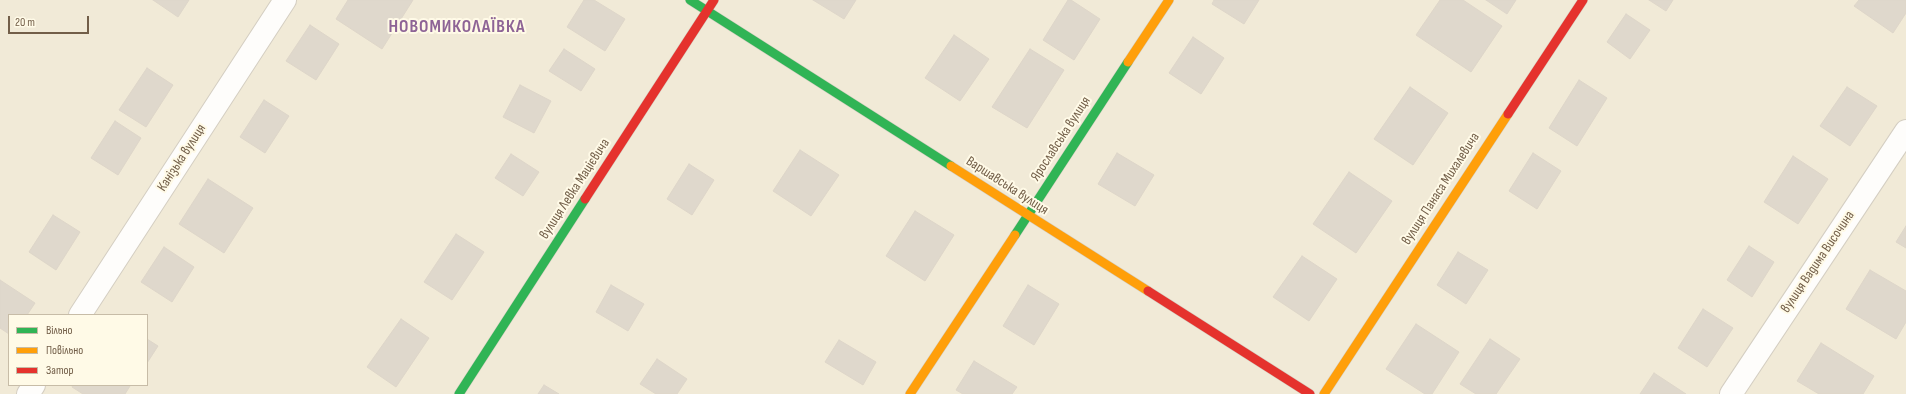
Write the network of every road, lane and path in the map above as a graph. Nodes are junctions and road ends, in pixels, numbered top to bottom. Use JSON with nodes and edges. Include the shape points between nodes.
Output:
{"nodes":[{"id":1,"x":285,"y":0,"type":"edge"},
{"id":2,"x":690,"y":0,"type":"edge"},
{"id":3,"x":714,"y":0,"type":"edge"},
{"id":4,"x":1168,"y":0,"type":"edge"},
{"id":5,"x":1583,"y":0,"type":"edge"},
{"id":6,"x":707,"y":11,"type":"junction"},
{"id":7,"x":1906,"y":131,"type":"edge"},
{"id":8,"x":1027,"y":216,"type":"junction"},
{"id":9,"x":81,"y":314,"type":"edge"},
{"id":10,"x":459,"y":394,"type":"edge"},
{"id":11,"x":910,"y":394,"type":"edge"},
{"id":12,"x":1310,"y":394,"type":"edge"},
{"id":13,"x":1324,"y":394,"type":"edge"},
{"id":14,"x":1731,"y":394,"type":"edge"}],
"edges":[{"from":1,"to":9,"type":"street","name":"Канізька вулиця"},
{"from":2,"to":6,"type":"street","name":"Варшавська вулиця"},
{"from":3,"to":6,"type":"street","name":"вулиця Левка Мацієвича"},
{"from":4,"to":8,"type":"street","name":"Ярославська вулиця"},
{"from":5,"to":13,"type":"street","name":"вулиця Панаса Михалевича"},
{"from":6,"to":8,"type":"street","name":"Варшавська вулиця"},
{"from":6,"to":10,"type":"street","name":"вулиця Левка Мацієвича"},
{"from":7,"to":14,"type":"street","name":"вулиця Вадима Височина"},
{"from":8,"to":11,"type":"street","name":"Ярославська вулиця"},
{"from":8,"to":12,"type":"street","name":"Варшавська вулиця"}]}
